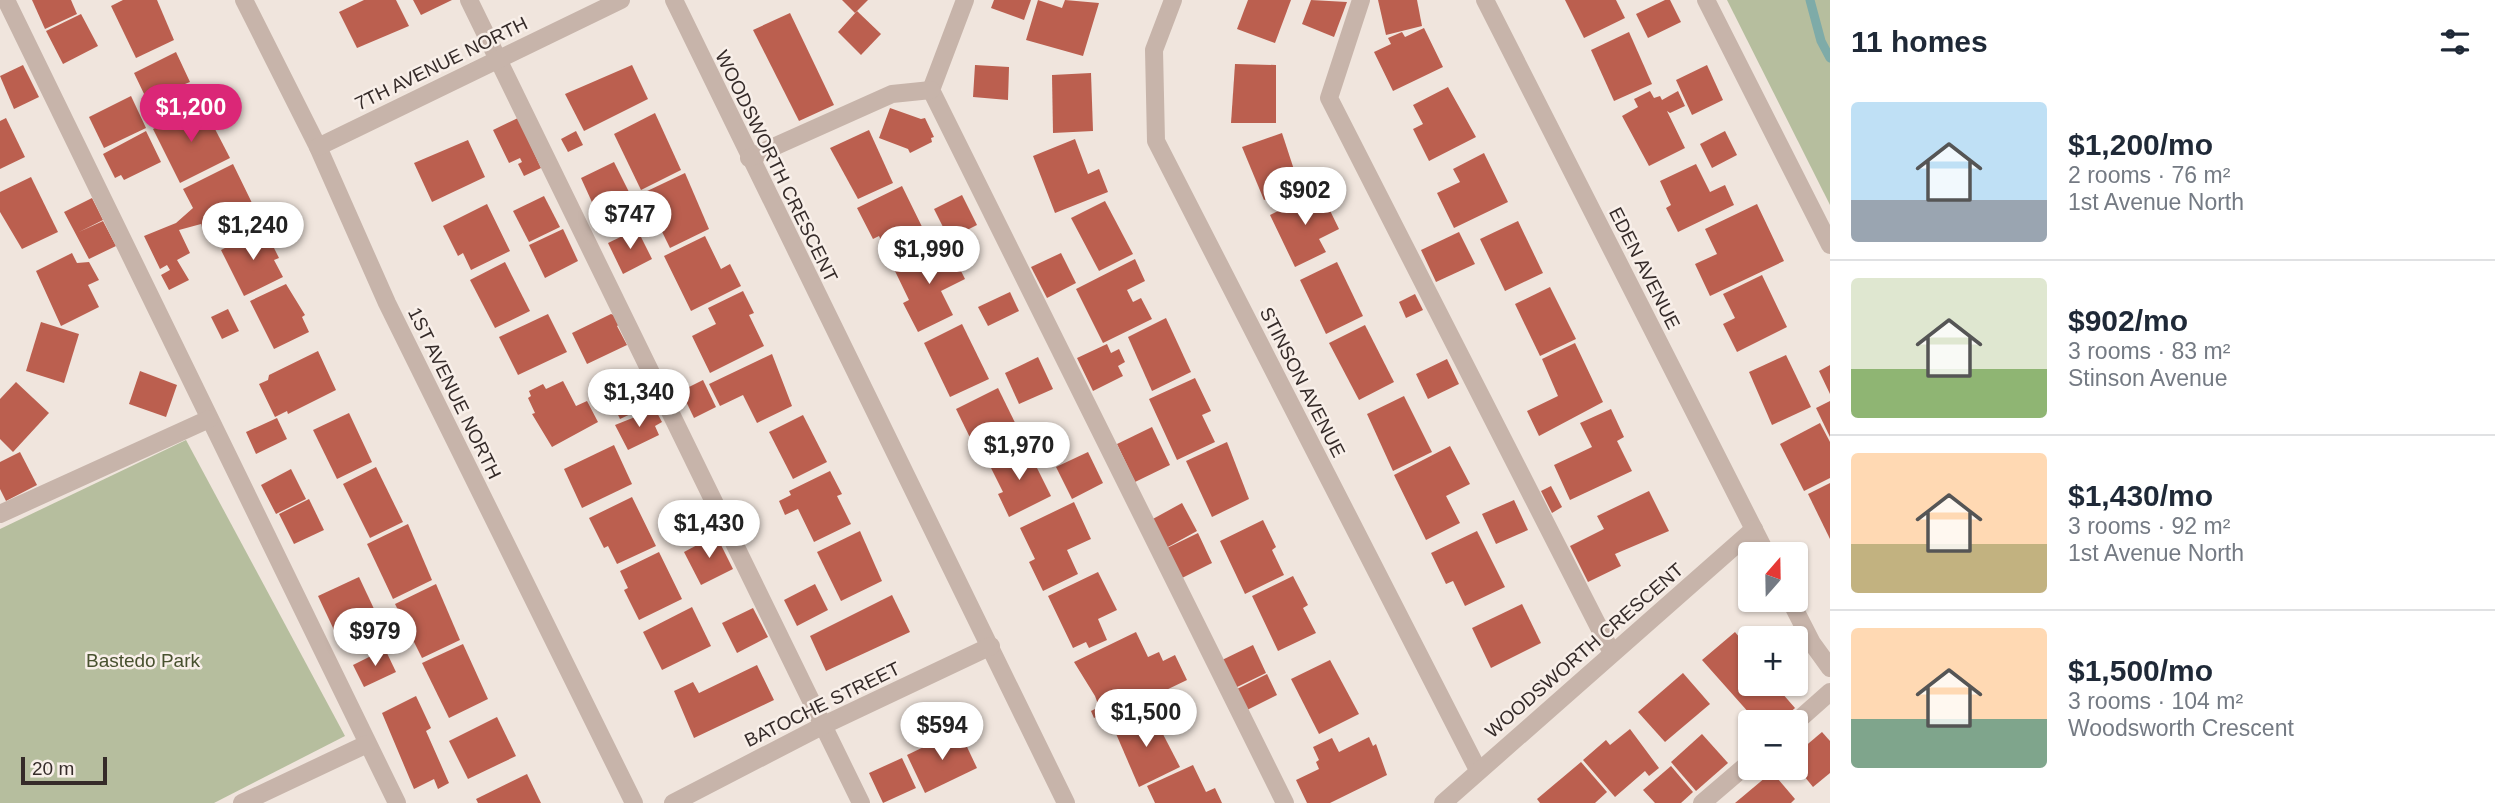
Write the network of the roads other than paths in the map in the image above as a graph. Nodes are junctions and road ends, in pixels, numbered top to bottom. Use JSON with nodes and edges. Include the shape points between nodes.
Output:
{"nodes":[{"id":1,"x":6,"y":0,"type":"edge"},
{"id":2,"x":244,"y":0,"type":"edge"},
{"id":3,"x":469,"y":0,"type":"edge"},
{"id":4,"x":621,"y":0,"type":"edge"},
{"id":5,"x":674,"y":0,"type":"edge"},
{"id":6,"x":965,"y":0,"type":"edge"},
{"id":7,"x":1172,"y":0,"type":"edge"},
{"id":8,"x":1361,"y":0,"type":"edge"},
{"id":9,"x":1485,"y":0,"type":"edge"},
{"id":10,"x":1706,"y":0,"type":"edge"},
{"id":11,"x":497,"y":60,"type":"junction"},
{"id":12,"x":931,"y":90,"type":"junction"},
{"id":13,"x":318,"y":146,"type":"junction"},
{"id":14,"x":749,"y":159,"type":"junction"},
{"id":15,"x":1830,"y":245,"type":"edge"},
{"id":16,"x":209,"y":419,"type":"junction"},
{"id":17,"x":0,"y":514,"type":"edge"},
{"id":18,"x":1754,"y":529,"type":"junction"},
{"id":19,"x":1760,"y":542,"type":"edge"},
{"id":20,"x":1796,"y":612,"type":"edge"},
{"id":21,"x":991,"y":646,"type":"junction"},
{"id":22,"x":1612,"y":653,"type":"junction"},
{"id":23,"x":1830,"y":668,"type":"edge"},
{"id":24,"x":1830,"y":692,"type":"edge"},
{"id":25,"x":1808,"y":711,"type":"edge"},
{"id":26,"x":824,"y":725,"type":"junction"},
{"id":27,"x":367,"y":744,"type":"junction"},
{"id":28,"x":1478,"y":771,"type":"junction"},
{"id":29,"x":1738,"y":772,"type":"edge"},
{"id":30,"x":242,"y":803,"type":"edge"},
{"id":31,"x":397,"y":803,"type":"edge"},
{"id":32,"x":635,"y":803,"type":"edge"},
{"id":33,"x":673,"y":803,"type":"edge"},
{"id":34,"x":861,"y":803,"type":"edge"},
{"id":35,"x":1066,"y":803,"type":"edge"},
{"id":36,"x":1285,"y":803,"type":"edge"},
{"id":37,"x":1443,"y":803,"type":"edge"},
{"id":38,"x":1702,"y":803,"type":"edge"}],
"edges":[{"from":1,"to":16,"type":"street"},
{"from":2,"to":13,"type":"street","name":"1ST AVENUE NORTH"},
{"from":3,"to":11,"type":"street"},
{"from":4,"to":11,"type":"street","name":"7TH AVENUE NORTH"},
{"from":5,"to":14,"type":"street","name":"WOODSWORTH CRESCENT"},
{"from":6,"to":12,"type":"street"},
{"from":7,"to":28,"type":"street","name":"STINSON AVENUE","via":[[1154,50],[1156,141]]},
{"from":8,"to":22,"type":"street","via":[[1329,98]]},
{"from":9,"to":18,"type":"street","name":"EDEN AVENUE"},
{"from":10,"to":15,"type":"street"},
{"from":11,"to":13,"type":"street","name":"7TH AVENUE NORTH"},
{"from":11,"to":26,"type":"street"},
{"from":12,"to":14,"type":"street","via":[[892,94]]},
{"from":12,"to":36,"type":"street"},
{"from":13,"to":32,"type":"street","name":"1ST AVENUE NORTH","via":[[387,303]]},
{"from":14,"to":21,"type":"street","name":"WOODSWORTH CRESCENT"},
{"from":16,"to":17,"type":"street"},
{"from":16,"to":27,"type":"street"},
{"from":18,"to":19,"type":"street","name":"EDEN AVENUE"},
{"from":18,"to":22,"type":"street","name":"WOODSWORTH CRESCENT"},
{"from":20,"to":23,"type":"street"},
{"from":21,"to":26,"type":"street","name":"BATOCHE STREET"},
{"from":21,"to":35,"type":"street","name":"WOODSWORTH CRESCENT"},
{"from":22,"to":28,"type":"street","name":"WOODSWORTH CRESCENT"},
{"from":24,"to":25,"type":"street"},
{"from":26,"to":33,"type":"street","name":"BATOCHE STREET"},
{"from":26,"to":34,"type":"street"},
{"from":27,"to":30,"type":"street"},
{"from":27,"to":31,"type":"street"},
{"from":28,"to":37,"type":"street","name":"WOODSWORTH CRESCENT"},
{"from":29,"to":38,"type":"street"}]}
